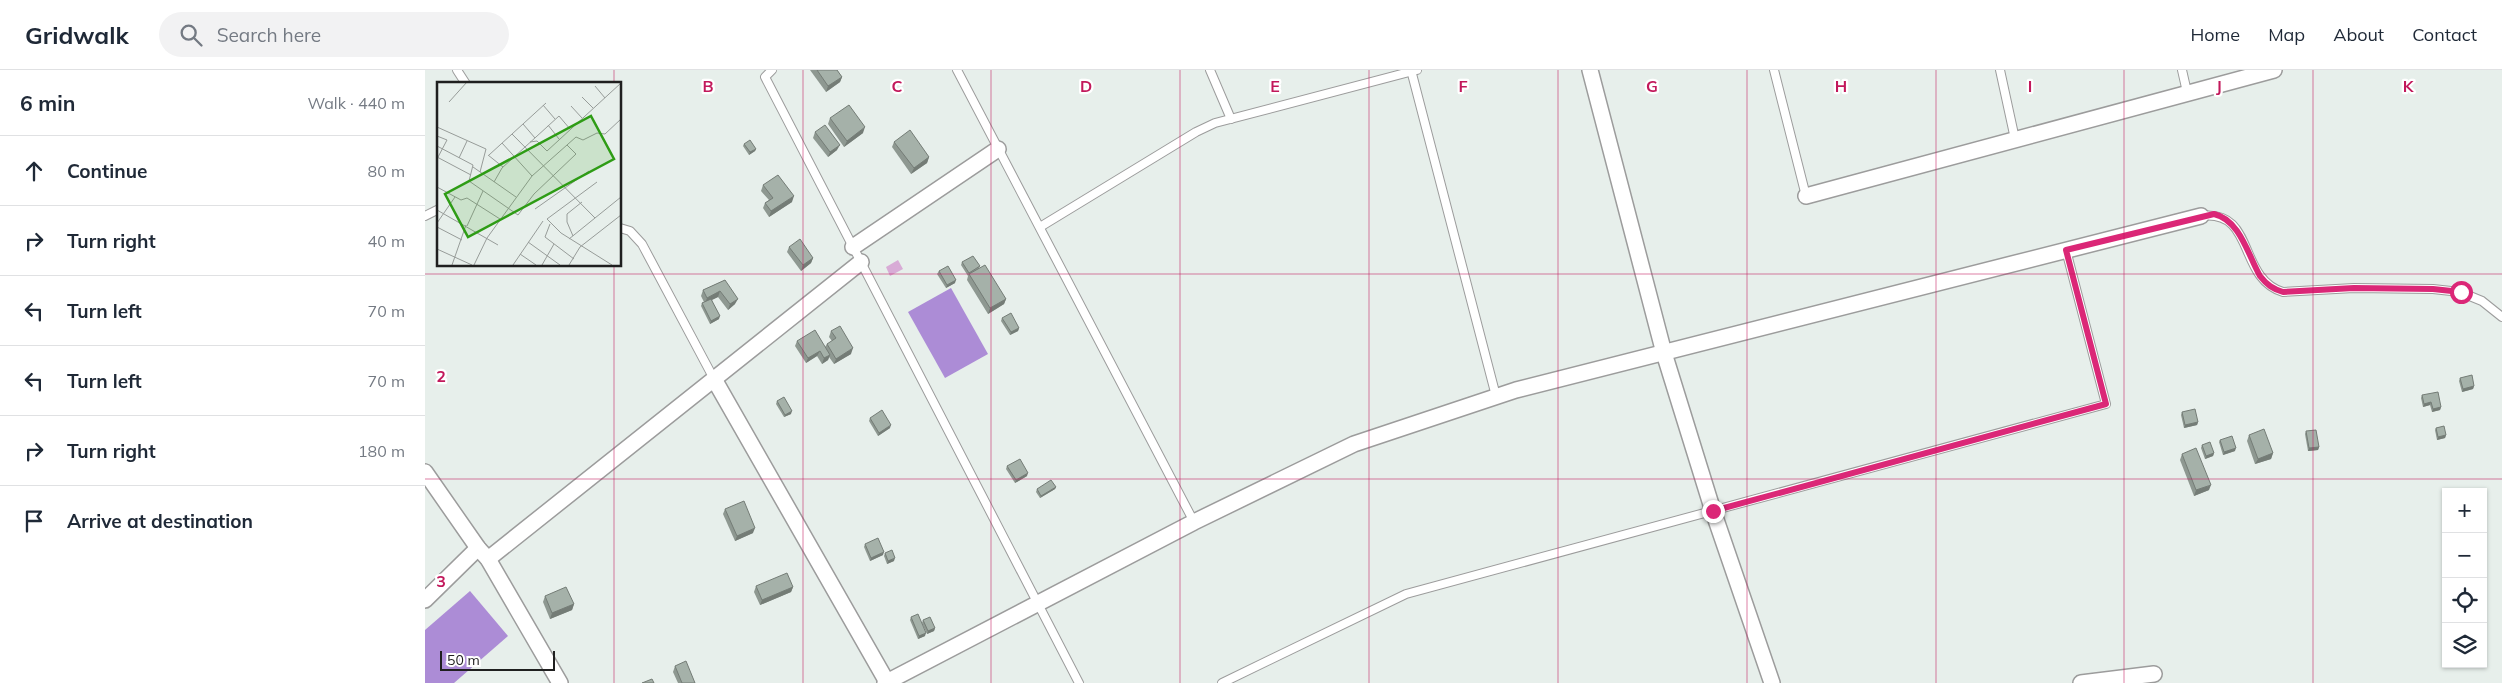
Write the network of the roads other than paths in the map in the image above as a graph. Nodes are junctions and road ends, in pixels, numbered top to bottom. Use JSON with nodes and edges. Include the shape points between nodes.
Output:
{"nodes":[{"id":1,"x":457,"y":70,"type":"edge"},
{"id":2,"x":772,"y":70,"type":"edge"},
{"id":3,"x":957,"y":70,"type":"edge"},
{"id":4,"x":1210,"y":70,"type":"edge"},
{"id":5,"x":1413,"y":70,"type":"edge"},
{"id":6,"x":1590,"y":70,"type":"edge"},
{"id":7,"x":1775,"y":70,"type":"edge"},
{"id":8,"x":2000,"y":70,"type":"edge"},
{"id":9,"x":2182,"y":70,"type":"edge"},
{"id":10,"x":2274,"y":70,"type":"edge"},
{"id":11,"x":465,"y":82,"type":"edge"},
{"id":12,"x":2187,"y":92,"type":"junction"},
{"id":13,"x":1231,"y":119,"type":"junction"},
{"id":14,"x":2015,"y":139,"type":"junction"},
{"id":15,"x":998,"y":149,"type":"junction"},
{"id":16,"x":1806,"y":196,"type":"joint"},
{"id":17,"x":437,"y":210,"type":"edge"},
{"id":18,"x":425,"y":216,"type":"edge"},
{"id":19,"x":2201,"y":216,"type":"joint"},
{"id":20,"x":1040,"y":227,"type":"junction"},
{"id":21,"x":621,"y":228,"type":"edge"},
{"id":22,"x":853,"y":247,"type":"junction"},
{"id":23,"x":2066,"y":250,"type":"junction"},
{"id":24,"x":861,"y":262,"type":"junction"},
{"id":25,"x":2502,"y":317,"type":"edge"},
{"id":26,"x":1664,"y":353,"type":"junction"},
{"id":27,"x":714,"y":379,"type":"junction"},
{"id":28,"x":1496,"y":396,"type":"junction"},
{"id":29,"x":425,"y":472,"type":"edge"},
{"id":30,"x":1713,"y":511,"type":"junction"},
{"id":31,"x":1194,"y":522,"type":"junction"},
{"id":32,"x":483,"y":554,"type":"junction"},
{"id":33,"x":425,"y":600,"type":"edge"},
{"id":34,"x":1039,"y":605,"type":"junction"},
{"id":35,"x":2154,"y":674,"type":"dead end"},
{"id":36,"x":886,"y":682,"type":"edge"},
{"id":37,"x":560,"y":683,"type":"edge"},
{"id":38,"x":1079,"y":683,"type":"edge"},
{"id":39,"x":1222,"y":683,"type":"edge"},
{"id":40,"x":1772,"y":683,"type":"edge"},
{"id":41,"x":2081,"y":683,"type":"edge"}],
"edges":[{"from":1,"to":11,"type":"lane"},
{"from":2,"to":22,"type":"lane","via":[[765,77]]},
{"from":3,"to":15,"type":"lane"},
{"from":4,"to":13,"type":"lane"},
{"from":5,"to":13,"type":"lane"},
{"from":5,"to":28,"type":"lane"},
{"from":6,"to":26,"type":"street"},
{"from":7,"to":16,"type":"lane"},
{"from":8,"to":14,"type":"lane"},
{"from":9,"to":12,"type":"lane"},
{"from":10,"to":12,"type":"street"},
{"from":12,"to":14,"type":"street"},
{"from":13,"to":20,"type":"lane","via":[[1196,132]]},
{"from":14,"to":16,"type":"street"},
{"from":15,"to":20,"type":"lane"},
{"from":15,"to":22,"type":"street"},
{"from":17,"to":18,"type":"lane"},
{"from":19,"to":23,"type":"street"},
{"from":19,"to":25,"type":"lane","via":[[2214,214],[2228,219],[2266,284],[2283,292],[2354,288],[2461,292],[2482,301]]},
{"from":20,"to":31,"type":"lane"},
{"from":21,"to":27,"type":"lane","via":[[630,231],[642,244]]},
{"from":22,"to":24,"type":"lane"},
{"from":23,"to":26,"type":"street"},
{"from":23,"to":30,"type":"lane","via":[[2106,404]]},
{"from":24,"to":27,"type":"street"},
{"from":24,"to":34,"type":"lane"},
{"from":26,"to":28,"type":"street"},
{"from":26,"to":30,"type":"street"},
{"from":27,"to":32,"type":"street"},
{"from":27,"to":36,"type":"street"},
{"from":28,"to":31,"type":"street","via":[[1354,444]]},
{"from":29,"to":32,"type":"street"},
{"from":30,"to":39,"type":"lane","via":[[1406,594]]},
{"from":30,"to":40,"type":"street"},
{"from":31,"to":34,"type":"street"},
{"from":32,"to":33,"type":"street"},
{"from":32,"to":37,"type":"street"},
{"from":34,"to":36,"type":"street"},
{"from":34,"to":38,"type":"lane"},
{"from":35,"to":41,"type":"street"}]}
